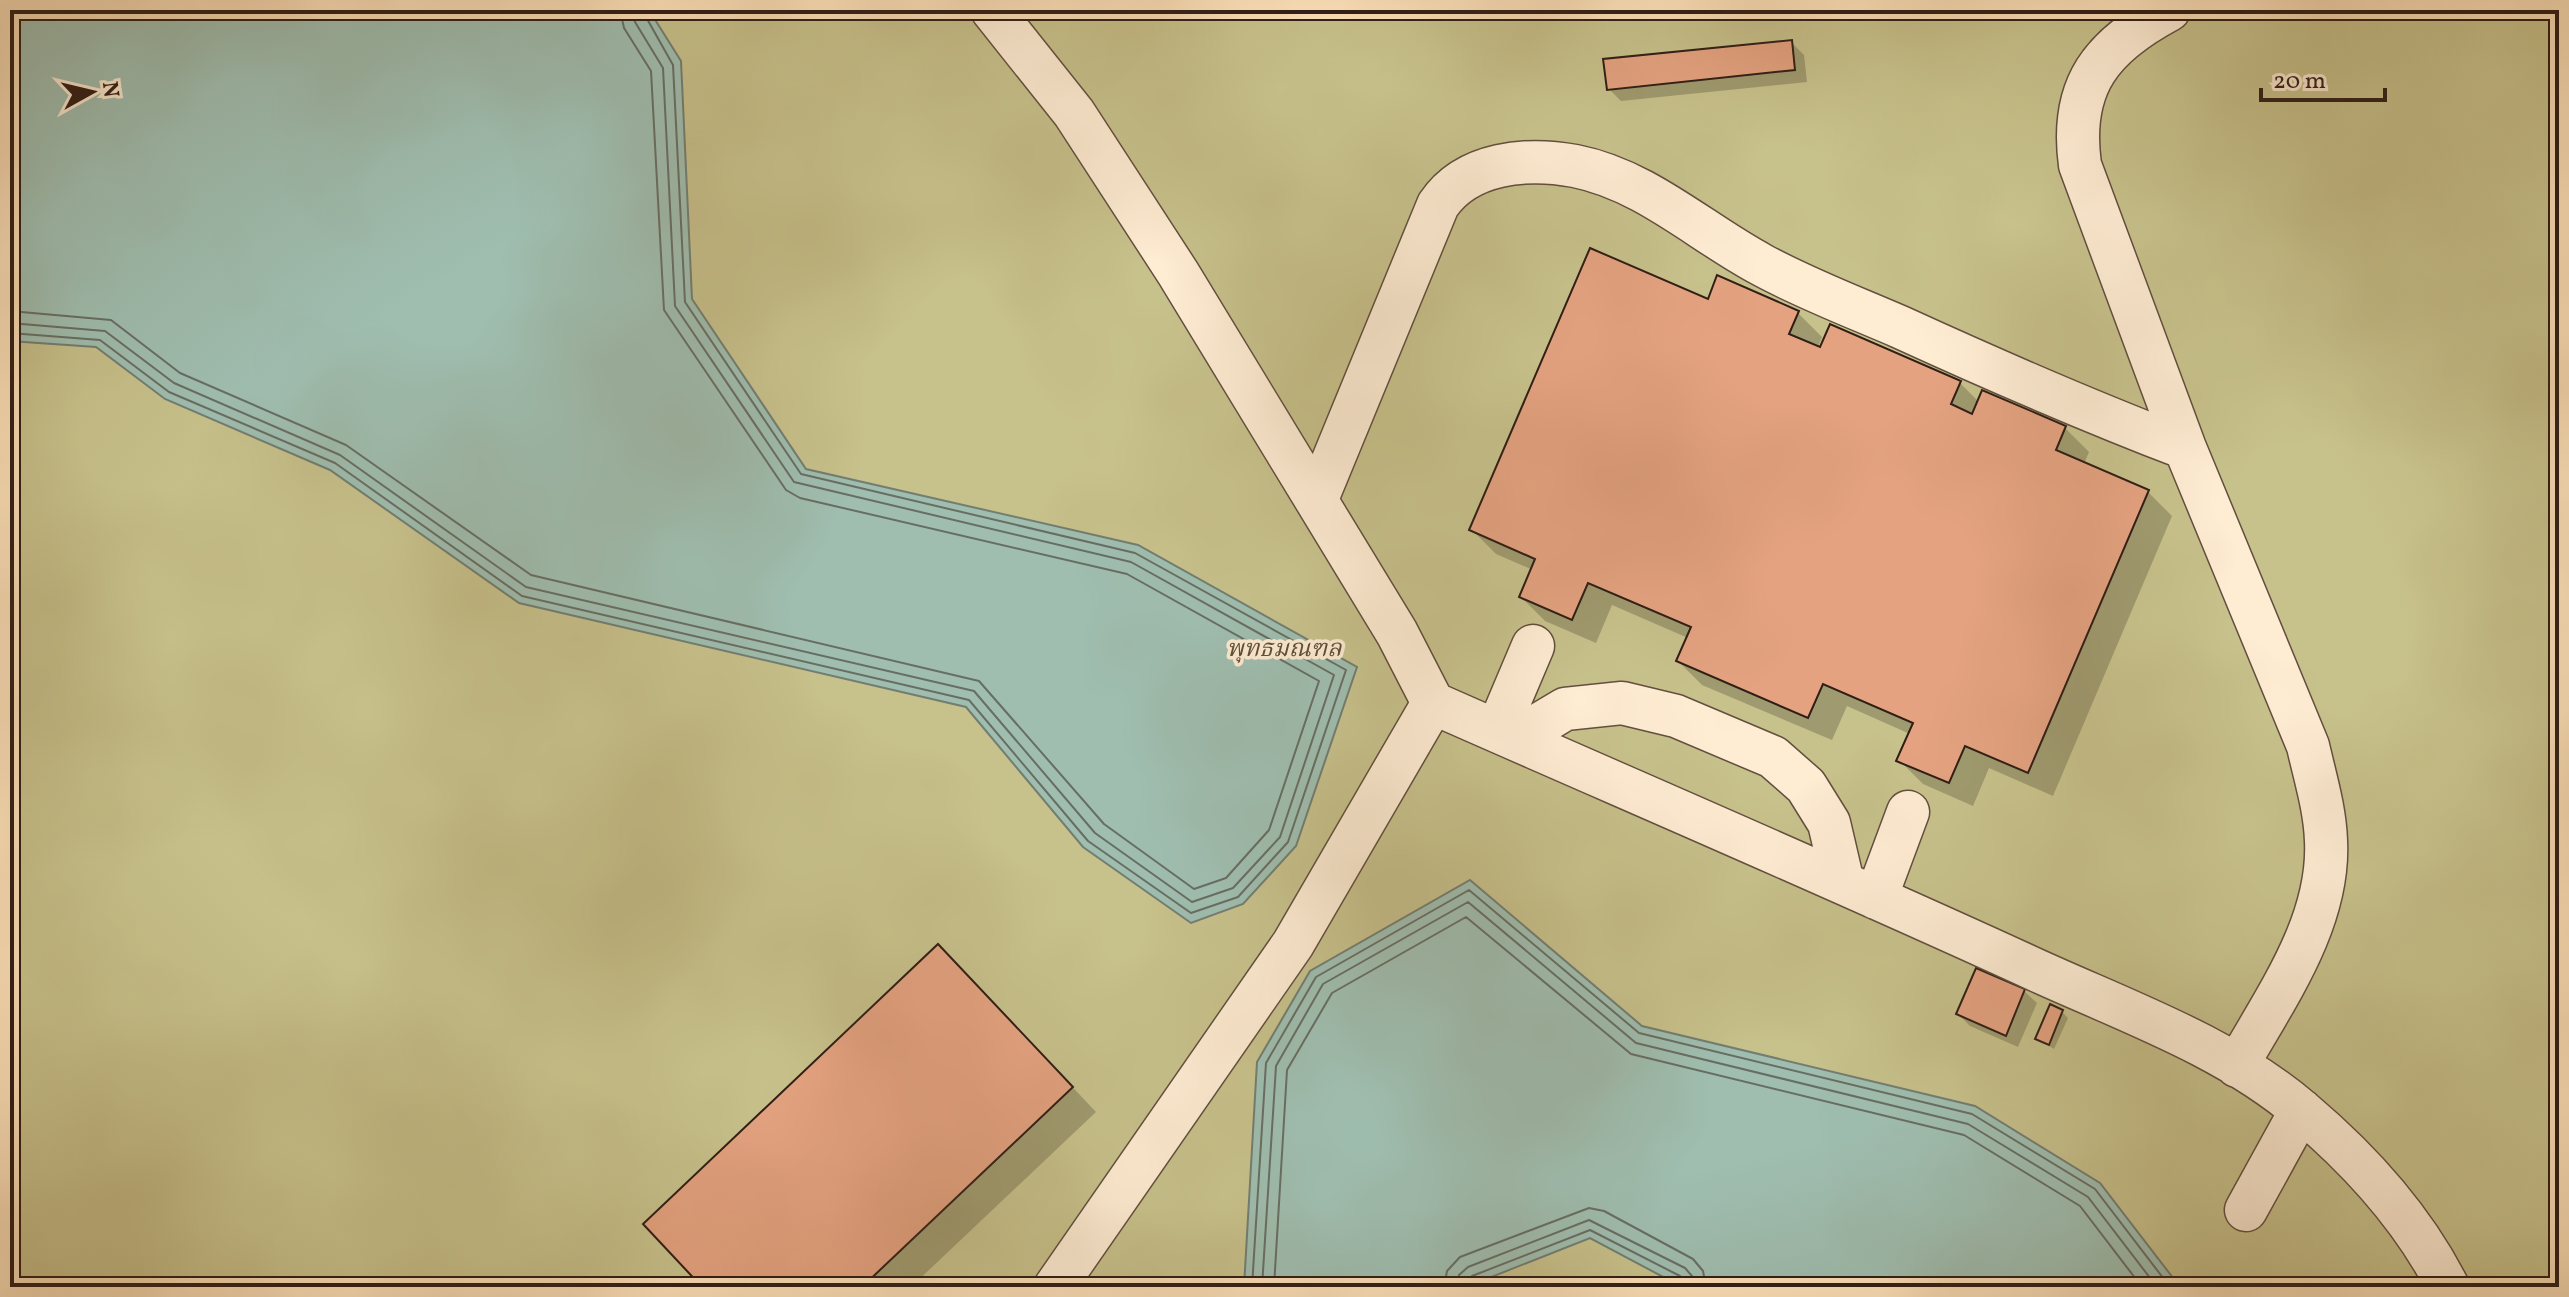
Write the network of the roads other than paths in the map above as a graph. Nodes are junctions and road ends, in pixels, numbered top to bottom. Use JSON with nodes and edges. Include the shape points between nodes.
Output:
{"nodes":[{"id":1,"x":992,"y":10,"type":"edge"},
{"id":2,"x":2169,"y":10,"type":"edge"},
{"id":3,"x":2185,"y":448,"type":"junction"},
{"id":4,"x":1317,"y":499,"type":"junction"},
{"id":5,"x":1533,"y":646,"type":"dead end"},
{"id":6,"x":1433,"y":703,"type":"junction"},
{"id":7,"x":1506,"y":735,"type":"junction"},
{"id":8,"x":1908,"y":812,"type":"dead end"},
{"id":9,"x":1860,"y":890,"type":"junction"},
{"id":10,"x":2237,"y":1066,"type":"junction"},
{"id":11,"x":2301,"y":1110,"type":"junction"},
{"id":12,"x":2246,"y":1210,"type":"dead end"},
{"id":13,"x":1055,"y":1287,"type":"edge"},
{"id":14,"x":2448,"y":1287,"type":"edge"}],
"edges":[{"from":1,"to":4,"type":"lane","via":[[1074,113]]},
{"from":2,"to":3,"type":"lane","via":[[2132,30],[2103,56],[2084,91],[2075,131],[2080,165]]},
{"from":3,"to":4,"type":"lane","via":[[2062,400],[1763,266],[1690,217],[1632,187],[1578,167],[1546,162],[1472,173],[1451,186],[1438,205]]},
{"from":3,"to":10,"type":"lane","via":[[2308,746],[2326,844],[2305,945]]},
{"from":4,"to":6,"type":"lane"},
{"from":5,"to":7,"type":"lane"},
{"from":6,"to":7,"type":"lane"},
{"from":6,"to":13,"type":"lane","via":[[1293,944]]},
{"from":7,"to":9,"type":"lane"},
{"from":7,"to":9,"type":"lane","via":[[1565,709],[1622,703],[1676,716],[1773,757],[1806,786]]},
{"from":8,"to":9,"type":"lane"},
{"from":9,"to":10,"type":"lane"},
{"from":10,"to":11,"type":"lane"},
{"from":11,"to":12,"type":"lane"},
{"from":11,"to":14,"type":"lane","via":[[2369,1175],[2429,1250]]}]}
